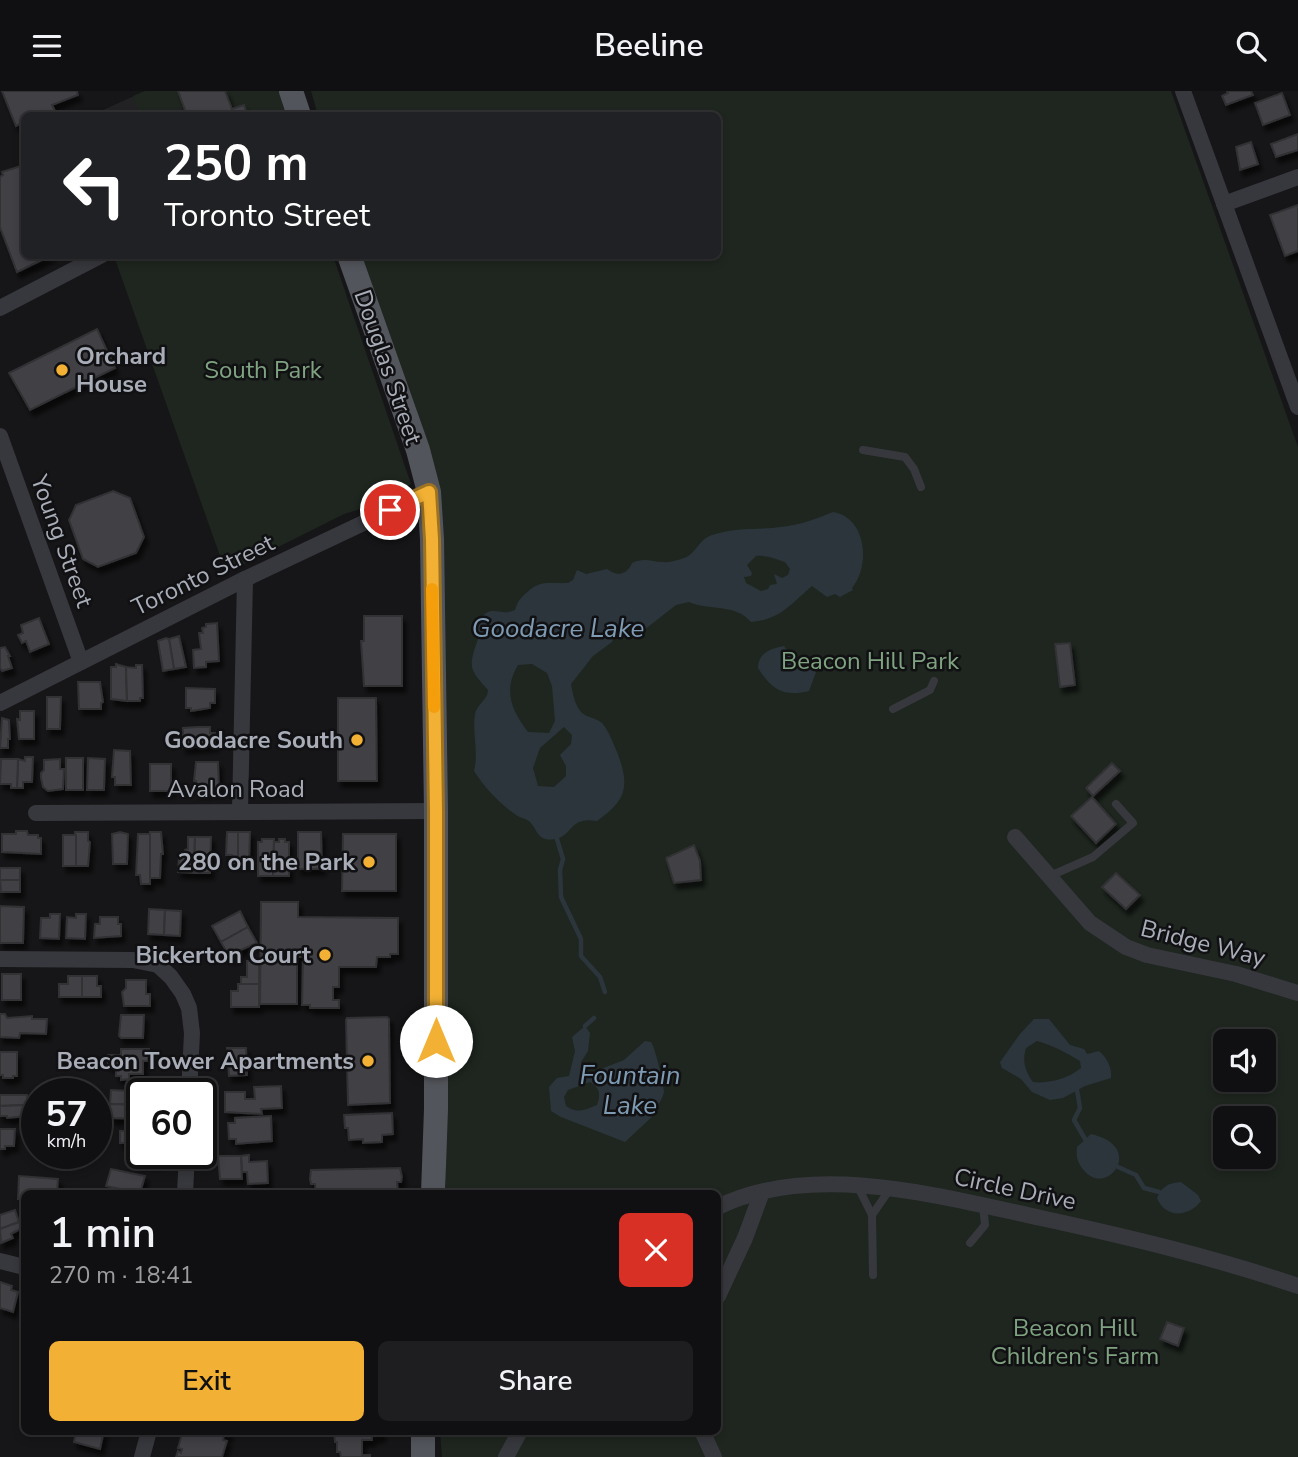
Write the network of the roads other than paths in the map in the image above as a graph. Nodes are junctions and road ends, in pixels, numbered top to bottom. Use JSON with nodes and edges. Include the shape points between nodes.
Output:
{"nodes":[{"id":1,"x":291,"y":91,"type":"edge"},
{"id":2,"x":1183,"y":91,"type":"edge"},
{"id":3,"x":298,"y":112,"type":"edge"},
{"id":4,"x":1298,"y":177,"type":"edge"},
{"id":5,"x":1224,"y":204,"type":"junction"},
{"id":6,"x":94,"y":259,"type":"edge"},
{"id":7,"x":350,"y":259,"type":"edge"},
{"id":8,"x":0,"y":308,"type":"edge"},
{"id":9,"x":1293,"y":380,"type":"edge"},
{"id":10,"x":1298,"y":407,"type":"edge"},
{"id":11,"x":0,"y":436,"type":"edge"},
{"id":12,"x":863,"y":450,"type":"dead end"},
{"id":13,"x":921,"y":487,"type":"dead end"},
{"id":14,"x":429,"y":492,"type":"junction"},
{"id":15,"x":244,"y":579,"type":"junction"},
{"id":16,"x":81,"y":662,"type":"junction"},
{"id":17,"x":933,"y":681,"type":"dead end"},
{"id":18,"x":0,"y":703,"type":"edge"},
{"id":19,"x":893,"y":709,"type":"dead end"},
{"id":20,"x":1116,"y":804,"type":"dead end"},
{"id":21,"x":240,"y":811,"type":"junction"},
{"id":22,"x":436,"y":811,"type":"junction"},
{"id":23,"x":36,"y":813,"type":"dead end"},
{"id":24,"x":1015,"y":837,"type":"dead end"},
{"id":25,"x":1050,"y":876,"type":"junction"},
{"id":26,"x":0,"y":959,"type":"edge"},
{"id":27,"x":1298,"y":993,"type":"edge"},
{"id":28,"x":190,"y":1078,"type":"edge"},
{"id":29,"x":187,"y":1169,"type":"edge"},
{"id":30,"x":857,"y":1185,"type":"junction"},
{"id":31,"x":890,"y":1189,"type":"junction"},
{"id":32,"x":186,"y":1190,"type":"edge"},
{"id":33,"x":433,"y":1190,"type":"edge"},
{"id":34,"x":762,"y":1192,"type":"junction"},
{"id":35,"x":721,"y":1205,"type":"edge"},
{"id":36,"x":983,"y":1205,"type":"junction"},
{"id":37,"x":872,"y":1215,"type":"junction"},
{"id":38,"x":970,"y":1243,"type":"dead end"},
{"id":39,"x":0,"y":1261,"type":"edge"},
{"id":40,"x":21,"y":1266,"type":"edge"},
{"id":41,"x":873,"y":1275,"type":"dead end"},
{"id":42,"x":1298,"y":1286,"type":"edge"},
{"id":43,"x":721,"y":1290,"type":"edge"},
{"id":44,"x":148,"y":1435,"type":"edge"},
{"id":45,"x":423,"y":1435,"type":"edge"},
{"id":46,"x":704,"y":1435,"type":"edge"},
{"id":47,"x":142,"y":1457,"type":"edge"},
{"id":48,"x":423,"y":1457,"type":"edge"},
{"id":49,"x":715,"y":1457,"type":"edge"}],
"edges":[{"from":1,"to":3,"type":"main road"},
{"from":2,"to":5,"type":"street"},
{"from":4,"to":5,"type":"street"},
{"from":5,"to":9,"type":"street"},
{"from":6,"to":8,"type":"street"},
{"from":7,"to":14,"type":"main road","name":"Douglas Street"},
{"from":9,"to":10,"type":"street"},
{"from":11,"to":16,"type":"street","name":"Young Street"},
{"from":12,"to":13,"type":"lane","via":[[905,457]]},
{"from":14,"to":15,"type":"street","name":"Toronto Street"},
{"from":14,"to":22,"type":"main road","name":"Douglas Street"},
{"from":15,"to":16,"type":"street","name":"Toronto Street"},
{"from":15,"to":21,"type":"street"},
{"from":16,"to":18,"type":"street","name":"Toronto Street"},
{"from":17,"to":19,"type":"lane","via":[[930,690]]},
{"from":20,"to":25,"type":"lane","via":[[1133,823],[1093,857]]},
{"from":21,"to":22,"type":"street","name":"Avalon Road"},
{"from":21,"to":23,"type":"street","name":"Avalon Road"},
{"from":22,"to":33,"type":"main road","name":"Douglas Street"},
{"from":24,"to":25,"type":"street","name":"Bridge Way"},
{"from":25,"to":27,"type":"street","name":"Bridge Way","via":[[1090,923],[1126,947]]},
{"from":26,"to":28,"type":"street","via":[[133,960],[158,965],[171,977],[189,1008]]},
{"from":29,"to":32,"type":"street"},
{"from":30,"to":31,"type":"street","name":"Circle Drive"},
{"from":30,"to":34,"type":"street","name":"Circle Drive","via":[[806,1185]]},
{"from":30,"to":37,"type":"lane"},
{"from":31,"to":36,"type":"street","name":"Circle Drive"},
{"from":31,"to":37,"type":"lane"},
{"from":34,"to":35,"type":"street","name":"Circle Drive"},
{"from":34,"to":43,"type":"street"},
{"from":36,"to":38,"type":"lane","via":[[985,1225]]},
{"from":36,"to":42,"type":"street","name":"Circle Drive","via":[[1179,1249]]},
{"from":37,"to":41,"type":"lane"},
{"from":39,"to":40,"type":"street"},
{"from":44,"to":47,"type":"street"},
{"from":45,"to":48,"type":"main road"},
{"from":46,"to":49,"type":"street"}]}
